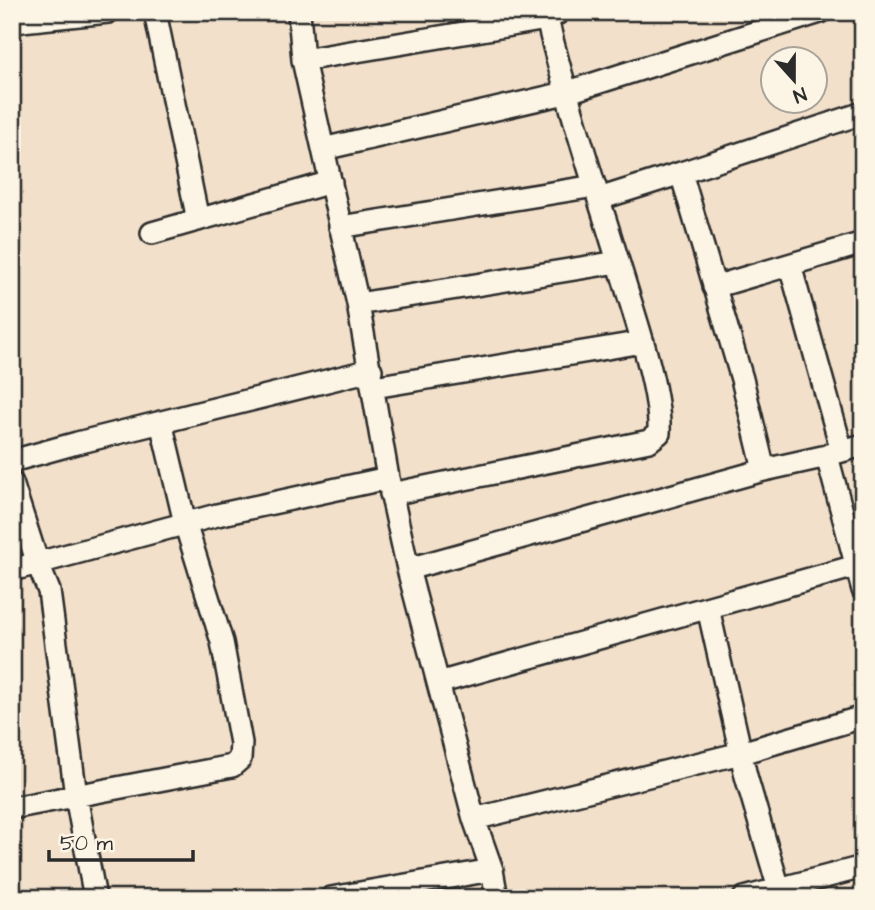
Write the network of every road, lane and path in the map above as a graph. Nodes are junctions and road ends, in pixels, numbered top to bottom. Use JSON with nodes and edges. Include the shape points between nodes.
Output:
{"nodes":[{"id":1,"x":108,"y":12,"type":"edge"},
{"id":2,"x":155,"y":12,"type":"edge"},
{"id":3,"x":299,"y":12,"type":"edge"},
{"id":4,"x":820,"y":12,"type":"edge"},
{"id":5,"x":553,"y":16,"type":"edge"},
{"id":6,"x":12,"y":23,"type":"edge"},
{"id":7,"x":303,"y":60,"type":"junction"},
{"id":8,"x":565,"y":93,"type":"junction"},
{"id":9,"x":863,"y":113,"type":"edge"},
{"id":10,"x":323,"y":149,"type":"junction"},
{"id":11,"x":681,"y":173,"type":"junction"},
{"id":12,"x":331,"y":182,"type":"junction"},
{"id":13,"x":597,"y":193,"type":"junction"},
{"id":14,"x":198,"y":220,"type":"junction"},
{"id":15,"x":340,"y":227,"type":"junction"},
{"id":16,"x":152,"y":233,"type":"dead end"},
{"id":17,"x":863,"y":243,"type":"edge"},
{"id":18,"x":618,"y":262,"type":"junction"},
{"id":19,"x":790,"y":265,"type":"junction"},
{"id":20,"x":714,"y":287,"type":"junction"},
{"id":21,"x":358,"y":304,"type":"junction"},
{"id":22,"x":643,"y":342,"type":"junction"},
{"id":23,"x":372,"y":378,"type":"junction"},
{"id":24,"x":161,"y":422,"type":"junction"},
{"id":25,"x":863,"y":445,"type":"edge"},
{"id":26,"x":834,"y":453,"type":"junction"},
{"id":27,"x":12,"y":461,"type":"edge"},
{"id":28,"x":764,"y":470,"type":"junction"},
{"id":29,"x":12,"y":483,"type":"edge"},
{"id":30,"x":390,"y":486,"type":"junction"},
{"id":31,"x":185,"y":523,"type":"junction"},
{"id":32,"x":38,"y":564,"type":"junction"},
{"id":33,"x":860,"y":565,"type":"edge"},
{"id":34,"x":408,"y":569,"type":"junction"},
{"id":35,"x":12,"y":570,"type":"edge"},
{"id":36,"x":863,"y":590,"type":"edge"},
{"id":37,"x":708,"y":608,"type":"junction"},
{"id":38,"x":438,"y":683,"type":"junction"},
{"id":39,"x":863,"y":717,"type":"edge"},
{"id":40,"x":741,"y":752,"type":"junction"},
{"id":41,"x":76,"y":796,"type":"junction"},
{"id":42,"x":12,"y":808,"type":"edge"},
{"id":43,"x":474,"y":818,"type":"junction"},
{"id":44,"x":863,"y":867,"type":"edge"},
{"id":45,"x":492,"y":870,"type":"junction"},
{"id":46,"x":779,"y":889,"type":"junction"},
{"id":47,"x":95,"y":898,"type":"edge"},
{"id":48,"x":331,"y":898,"type":"edge"},
{"id":49,"x":497,"y":898,"type":"edge"},
{"id":50,"x":744,"y":898,"type":"edge"}],
"edges":[{"from":1,"to":6,"type":"street"},
{"from":2,"to":14,"type":"street"},
{"from":3,"to":7,"type":"street"},
{"from":4,"to":8,"type":"street"},
{"from":5,"to":7,"type":"street"},
{"from":5,"to":8,"type":"street"},
{"from":7,"to":10,"type":"street"},
{"from":8,"to":10,"type":"street"},
{"from":8,"to":13,"type":"street"},
{"from":9,"to":11,"type":"street"},
{"from":10,"to":12,"type":"street"},
{"from":11,"to":13,"type":"street"},
{"from":11,"to":20,"type":"street"},
{"from":12,"to":14,"type":"street"},
{"from":12,"to":15,"type":"street"},
{"from":13,"to":15,"type":"street"},
{"from":13,"to":18,"type":"street"},
{"from":14,"to":16,"type":"street"},
{"from":15,"to":21,"type":"street"},
{"from":17,"to":19,"type":"street"},
{"from":18,"to":21,"type":"street"},
{"from":18,"to":22,"type":"street"},
{"from":19,"to":20,"type":"street"},
{"from":19,"to":26,"type":"street"},
{"from":20,"to":28,"type":"street"},
{"from":21,"to":23,"type":"street"},
{"from":22,"to":23,"type":"street"},
{"from":22,"to":30,"type":"street","via":[[660,419],[659,433],[649,441]]},
{"from":23,"to":24,"type":"street"},
{"from":23,"to":30,"type":"street"},
{"from":24,"to":27,"type":"street"},
{"from":24,"to":31,"type":"street"},
{"from":25,"to":26,"type":"street"},
{"from":26,"to":28,"type":"street"},
{"from":26,"to":33,"type":"street"},
{"from":28,"to":34,"type":"street"},
{"from":29,"to":32,"type":"street"},
{"from":30,"to":31,"type":"street"},
{"from":30,"to":34,"type":"street"},
{"from":31,"to":32,"type":"street"},
{"from":31,"to":41,"type":"street","via":[[222,642],[240,759],[232,766]]},
{"from":32,"to":35,"type":"street"},
{"from":32,"to":41,"type":"street","via":[[49,592]]},
{"from":33,"to":36,"type":"street"},
{"from":33,"to":37,"type":"street"},
{"from":34,"to":38,"type":"street"},
{"from":37,"to":38,"type":"street"},
{"from":37,"to":40,"type":"street"},
{"from":38,"to":43,"type":"street"},
{"from":39,"to":40,"type":"street"},
{"from":40,"to":43,"type":"street"},
{"from":40,"to":46,"type":"street"},
{"from":41,"to":42,"type":"street"},
{"from":41,"to":47,"type":"street"},
{"from":43,"to":45,"type":"street"},
{"from":44,"to":46,"type":"street"},
{"from":45,"to":48,"type":"street"},
{"from":45,"to":49,"type":"street"},
{"from":46,"to":50,"type":"street"}]}
